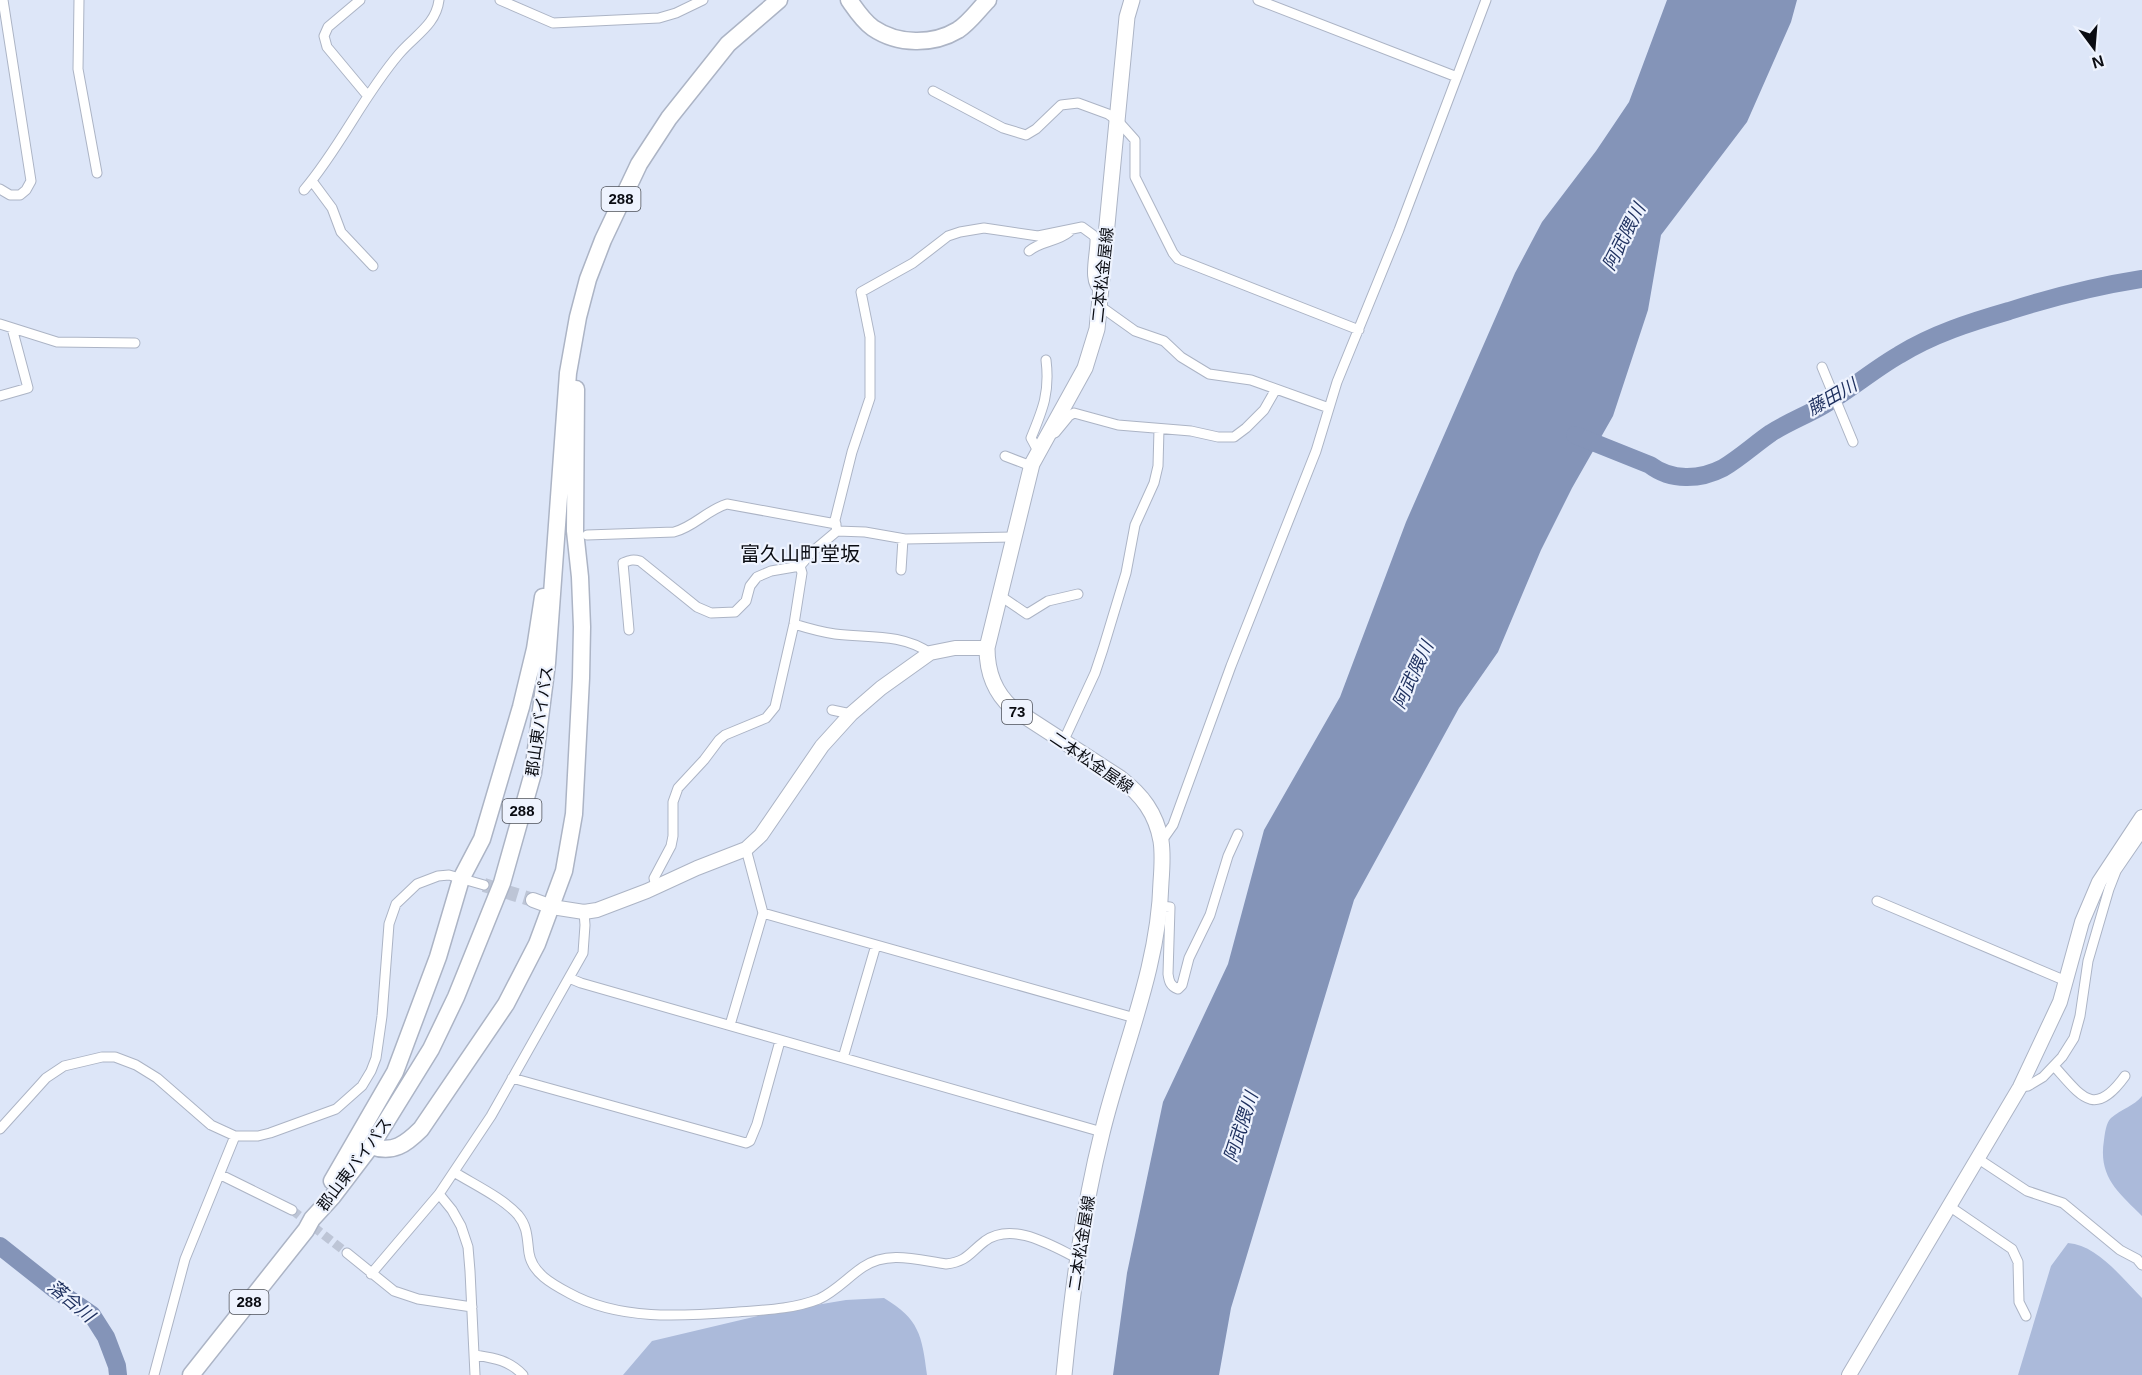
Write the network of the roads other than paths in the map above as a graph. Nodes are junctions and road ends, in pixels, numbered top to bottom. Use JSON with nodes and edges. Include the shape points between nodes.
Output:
{"nodes":[{"id":1,"x":3,"y":0,"type":"edge"},
{"id":2,"x":79,"y":0,"type":"edge"},
{"id":3,"x":360,"y":0,"type":"edge"},
{"id":4,"x":439,"y":0,"type":"edge"},
{"id":5,"x":500,"y":0,"type":"edge"},
{"id":6,"x":704,"y":0,"type":"edge"},
{"id":7,"x":779,"y":0,"type":"edge"},
{"id":8,"x":794,"y":0,"type":"edge"},
{"id":9,"x":849,"y":0,"type":"edge"},
{"id":10,"x":988,"y":0,"type":"edge"},
{"id":11,"x":1132,"y":0,"type":"edge"},
{"id":12,"x":1258,"y":0,"type":"edge"},
{"id":13,"x":1486,"y":0,"type":"edge"},
{"id":14,"x":702,"y":74,"type":"junction"},
{"id":15,"x":1457,"y":77,"type":"junction"},
{"id":16,"x":933,"y":91,"type":"dead end"},
{"id":17,"x":367,"y":95,"type":"junction"},
{"id":18,"x":1118,"y":121,"type":"junction"},
{"id":19,"x":97,"y":172,"type":"dead end"},
{"id":20,"x":312,"y":181,"type":"junction"},
{"id":21,"x":0,"y":189,"type":"edge"},
{"id":22,"x":304,"y":190,"type":"dead end"},
{"id":23,"x":1072,"y":230,"type":"junction"},
{"id":24,"x":1029,"y":251,"type":"dead end"},
{"id":25,"x":373,"y":266,"type":"dead end"},
{"id":26,"x":1101,"y":298,"type":"junction"},
{"id":27,"x":0,"y":324,"type":"edge"},
{"id":28,"x":12,"y":328,"type":"junction"},
{"id":29,"x":1359,"y":330,"type":"junction"},
{"id":30,"x":574,"y":340,"type":"junction"},
{"id":31,"x":135,"y":343,"type":"dead end"},
{"id":32,"x":1046,"y":360,"type":"dead end"},
{"id":33,"x":1823,"y":370,"type":"dead end"},
{"id":34,"x":568,"y":373,"type":"junction"},
{"id":35,"x":1276,"y":389,"type":"junction"},
{"id":36,"x":0,"y":396,"type":"edge"},
{"id":37,"x":1329,"y":408,"type":"junction"},
{"id":38,"x":1159,"y":429,"type":"junction"},
{"id":39,"x":1852,"y":439,"type":"dead end"},
{"id":40,"x":1042,"y":445,"type":"junction"},
{"id":41,"x":1005,"y":456,"type":"dead end"},
{"id":42,"x":1031,"y":466,"type":"junction"},
{"id":43,"x":836,"y":527,"type":"junction"},
{"id":44,"x":587,"y":535,"type":"dead end"},
{"id":45,"x":1013,"y":537,"type":"junction"},
{"id":46,"x":903,"y":539,"type":"junction"},
{"id":47,"x":800,"y":566,"type":"junction"},
{"id":48,"x":901,"y":570,"type":"dead end"},
{"id":49,"x":1078,"y":594,"type":"dead end"},
{"id":50,"x":999,"y":595,"type":"junction"},
{"id":51,"x":794,"y":624,"type":"junction"},
{"id":52,"x":628,"y":630,"type":"dead end"},
{"id":53,"x":987,"y":648,"type":"junction"},
{"id":54,"x":930,"y":653,"type":"junction"},
{"id":55,"x":832,"y":710,"type":"dead end"},
{"id":56,"x":851,"y":714,"type":"junction"},
{"id":57,"x":1063,"y":742,"type":"junction"},
{"id":58,"x":2142,"y":817,"type":"edge"},
{"id":59,"x":2142,"y":833,"type":"edge"},
{"id":60,"x":1238,"y":834,"type":"dead end"},
{"id":61,"x":1161,"y":842,"type":"junction"},
{"id":62,"x":746,"y":849,"type":"junction"},
{"id":63,"x":461,"y":879,"type":"junction"},
{"id":64,"x":484,"y":885,"type":"tunnel mouth"},
{"id":65,"x":656,"y":888,"type":"junction"},
{"id":66,"x":532,"y":900,"type":"tunnel mouth"},
{"id":67,"x":1877,"y":901,"type":"dead end"},
{"id":68,"x":1161,"y":906,"type":"junction"},
{"id":69,"x":552,"y":907,"type":"junction"},
{"id":70,"x":584,"y":912,"type":"junction"},
{"id":71,"x":763,"y":913,"type":"junction"},
{"id":72,"x":876,"y":945,"type":"junction"},
{"id":73,"x":569,"y":978,"type":"junction"},
{"id":74,"x":2066,"y":981,"type":"junction"},
{"id":75,"x":1135,"y":1018,"type":"junction"},
{"id":76,"x":730,"y":1025,"type":"junction"},
{"id":77,"x":780,"y":1041,"type":"junction"},
{"id":78,"x":843,"y":1058,"type":"junction"},
{"id":79,"x":2054,"y":1066,"type":"junction"},
{"id":80,"x":2126,"y":1076,"type":"dead end"},
{"id":81,"x":512,"y":1078,"type":"junction"},
{"id":82,"x":2020,"y":1087,"type":"junction"},
{"id":83,"x":0,"y":1128,"type":"edge"},
{"id":84,"x":1102,"y":1132,"type":"junction"},
{"id":85,"x":235,"y":1136,"type":"junction"},
{"id":86,"x":371,"y":1146,"type":"junction"},
{"id":87,"x":1977,"y":1158,"type":"junction"},
{"id":88,"x":454,"y":1172,"type":"junction"},
{"id":89,"x":221,"y":1175,"type":"junction"},
{"id":90,"x":439,"y":1194,"type":"junction"},
{"id":91,"x":1949,"y":1206,"type":"junction"},
{"id":92,"x":292,"y":1210,"type":"tunnel mouth"},
{"id":93,"x":309,"y":1225,"type":"junction"},
{"id":94,"x":347,"y":1253,"type":"tunnel mouth"},
{"id":95,"x":1077,"y":1258,"type":"junction"},
{"id":96,"x":2142,"y":1265,"type":"edge"},
{"id":97,"x":371,"y":1274,"type":"junction"},
{"id":98,"x":472,"y":1307,"type":"junction"},
{"id":99,"x":2026,"y":1316,"type":"dead end"},
{"id":100,"x":475,"y":1355,"type":"junction"},
{"id":101,"x":153,"y":1375,"type":"edge"},
{"id":102,"x":191,"y":1375,"type":"edge"},
{"id":103,"x":475,"y":1375,"type":"edge"},
{"id":104,"x":523,"y":1375,"type":"edge"},
{"id":105,"x":1064,"y":1375,"type":"edge"},
{"id":106,"x":1849,"y":1375,"type":"edge"}],
"edges":[{"from":1,"to":21,"type":"street","via":[[31,181],[20,195]]},
{"from":2,"to":19,"type":"street","via":[[78,69]]},
{"from":3,"to":17,"type":"street","via":[[328,27],[324,36],[327,47]]},
{"from":4,"to":17,"type":"street","via":[[431,22]]},
{"from":5,"to":6,"type":"street","via":[[553,23],[658,18]]},
{"from":7,"to":14,"type":"highway","name":"郡山東バイパス","number":"288","via":[[728,44]]},
{"from":8,"to":14,"type":"highway","name":"郡山東バイパス","number":"288"},
{"from":9,"to":10,"type":"highway","via":[[873,28],[914,41],[935,39],[957,30]]},
{"from":11,"to":18,"type":"main road","name":"二本松金屋線","number":"73","via":[[1127,17]]},
{"from":12,"to":15,"type":"street"},
{"from":13,"to":15,"type":"street"},
{"from":14,"to":30,"type":"highway","name":"郡山東バイパス","number":"288","via":[[652,141],[620,200],[588,279]]},
{"from":15,"to":29,"type":"street"},
{"from":16,"to":18,"type":"street","via":[[1021,135],[1031,133],[1061,105],[1070,103],[1089,106]]},
{"from":17,"to":20,"type":"street"},
{"from":18,"to":26,"type":"main road","name":"二本松金屋線","number":"73"},
{"from":18,"to":29,"type":"street","via":[[1135,140],[1138,185],[1178,259]]},
{"from":20,"to":22,"type":"street"},
{"from":20,"to":25,"type":"street","via":[[332,208],[341,232]]},
{"from":23,"to":24,"type":"street"},
{"from":23,"to":26,"type":"street","via":[[1082,227],[1094,235],[1093,279]]},
{"from":23,"to":43,"type":"street","via":[[1038,236],[984,228],[960,232],[861,292],[870,337],[870,398],[852,452]]},
{"from":26,"to":35,"type":"street","via":[[1136,332],[1164,341],[1209,374],[1251,380]]},
{"from":26,"to":40,"type":"main road","name":"二本松金屋線","number":"73","via":[[1097,329],[1084,368]]},
{"from":27,"to":28,"type":"street"},
{"from":28,"to":31,"type":"street","via":[[57,342]]},
{"from":28,"to":36,"type":"street","via":[[28,388]]},
{"from":29,"to":37,"type":"street"},
{"from":30,"to":34,"type":"highway","name":"郡山東バイパス","number":"288"},
{"from":30,"to":69,"type":"highway","via":[[581,678],[574,814],[564,871]]},
{"from":32,"to":40,"type":"street","via":[[1044,409],[1031,438]]},
{"from":33,"to":39,"type":"street"},
{"from":34,"to":63,"type":"highway","via":[[555,435],[536,650],[482,839]]},
{"from":34,"to":86,"type":"highway","name":"郡山東バイパス","number":"288","via":[[551,620],[533,773],[502,883],[456,997],[430,1049]]},
{"from":35,"to":37,"type":"street"},
{"from":35,"to":38,"type":"street","via":[[1264,410],[1234,437]]},
{"from":37,"to":61,"type":"street","via":[[1173,825]]},
{"from":38,"to":40,"type":"street","via":[[1118,425],[1074,413]]},
{"from":38,"to":57,"type":"street","via":[[1154,483],[1136,525],[1100,657]]},
{"from":40,"to":42,"type":"main road","name":"二本松金屋線","number":"73"},
{"from":41,"to":42,"type":"street"},
{"from":42,"to":45,"type":"main road","name":"二本松金屋線","number":"73"},
{"from":43,"to":44,"type":"street","via":[[727,504],[674,532]]},
{"from":43,"to":46,"type":"street"},
{"from":43,"to":47,"type":"street"},
{"from":45,"to":46,"type":"street"},
{"from":45,"to":50,"type":"main road","name":"二本松金屋線","number":"73"},
{"from":46,"to":48,"type":"street"},
{"from":47,"to":51,"type":"street"},
{"from":47,"to":52,"type":"street","via":[[757,577],[746,601],[735,612],[711,613],[697,607],[640,561],[628,560],[623,563]]},
{"from":49,"to":50,"type":"street","via":[[1043,603],[1027,614]]},
{"from":50,"to":53,"type":"main road","name":"二本松金屋線","number":"73"},
{"from":51,"to":54,"type":"street","via":[[836,634],[900,640]]},
{"from":51,"to":65,"type":"street","via":[[773,712],[725,735],[678,788],[673,802],[671,846],[654,878]]},
{"from":53,"to":54,"type":"street"},
{"from":53,"to":57,"type":"main road","name":"二本松金屋線","number":"73","via":[[990,675],[1004,701]]},
{"from":54,"to":56,"type":"street"},
{"from":55,"to":56,"type":"street"},
{"from":56,"to":62,"type":"street","via":[[816,753],[761,835]]},
{"from":57,"to":61,"type":"main road","name":"二本松金屋線","number":"73","via":[[1137,791],[1152,813]]},
{"from":58,"to":74,"type":"street","via":[[2099,882],[2082,922]]},
{"from":59,"to":79,"type":"street","via":[[2116,871],[2109,889],[2088,961],[2074,1038]]},
{"from":60,"to":68,"type":"street","via":[[1210,915],[1178,989],[1173,987],[1168,974],[1170,907]]},
{"from":61,"to":68,"type":"main road","name":"二本松金屋線","number":"73"},
{"from":62,"to":65,"type":"street"},
{"from":62,"to":71,"type":"street"},
{"from":63,"to":64,"type":"street"},
{"from":63,"to":85,"type":"street","via":[[449,875],[428,879],[407,892],[392,912],[379,1044],[362,1086],[336,1109],[320,1116],[258,1136]]},
{"from":63,"to":93,"type":"highway","via":[[438,957],[394,1072]]},
{"from":65,"to":70,"type":"street"},
{"from":66,"to":69,"type":"street"},
{"from":67,"to":74,"type":"street"},
{"from":68,"to":75,"type":"main road","name":"二本松金屋線","number":"73"},
{"from":69,"to":70,"type":"street"},
{"from":69,"to":86,"type":"highway","via":[[506,1004],[421,1129],[406,1144],[395,1148]]},
{"from":70,"to":73,"type":"street","via":[[584,947]]},
{"from":71,"to":72,"type":"street"},
{"from":71,"to":76,"type":"street"},
{"from":72,"to":75,"type":"street"},
{"from":72,"to":78,"type":"street"},
{"from":73,"to":76,"type":"street"},
{"from":73,"to":81,"type":"street"},
{"from":74,"to":82,"type":"street","via":[[2047,1034]]},
{"from":75,"to":84,"type":"main road","name":"二本松金屋線","number":"73"},
{"from":76,"to":77,"type":"street"},
{"from":77,"to":78,"type":"street"},
{"from":77,"to":81,"type":"street","via":[[758,1124],[746,1143]]},
{"from":78,"to":84,"type":"street"},
{"from":79,"to":80,"type":"street","via":[[2088,1100],[2108,1095]]},
{"from":79,"to":82,"type":"street","via":[[2036,1082]]},
{"from":81,"to":88,"type":"street"},
{"from":82,"to":87,"type":"street"},
{"from":83,"to":85,"type":"street","via":[[46,1078],[64,1066],[114,1057],[157,1078],[211,1125]]},
{"from":84,"to":95,"type":"main road","name":"二本松金屋線","number":"73"},
{"from":85,"to":89,"type":"street"},
{"from":86,"to":93,"type":"highway","name":"郡山東バイパス","number":"288"},
{"from":87,"to":91,"type":"street"},
{"from":87,"to":96,"type":"street","via":[[2026,1191],[2063,1203]]},
{"from":88,"to":90,"type":"street"},
{"from":88,"to":95,"type":"street","via":[[517,1214],[525,1225],[535,1270],[544,1278],[584,1300],[615,1309],[687,1315],[793,1306],[819,1299],[877,1259],[961,1262],[997,1235],[1032,1238]]},
{"from":89,"to":92,"type":"street"},
{"from":89,"to":101,"type":"street","via":[[185,1259]]},
{"from":90,"to":97,"type":"street"},
{"from":90,"to":98,"type":"street","via":[[464,1234]]},
{"from":91,"to":99,"type":"street","via":[[2012,1249],[2018,1262],[2019,1302]]},
{"from":91,"to":106,"type":"street"},
{"from":93,"to":102,"type":"highway","name":"郡山東バイパス","number":"288"},
{"from":94,"to":97,"type":"street"},
{"from":95,"to":105,"type":"main road","name":"二本松金屋線","number":"73"},
{"from":97,"to":98,"type":"street","via":[[394,1291],[418,1299]]},
{"from":98,"to":100,"type":"street"},
{"from":100,"to":103,"type":"street"},
{"from":100,"to":104,"type":"street","via":[[503,1360]]}]}
